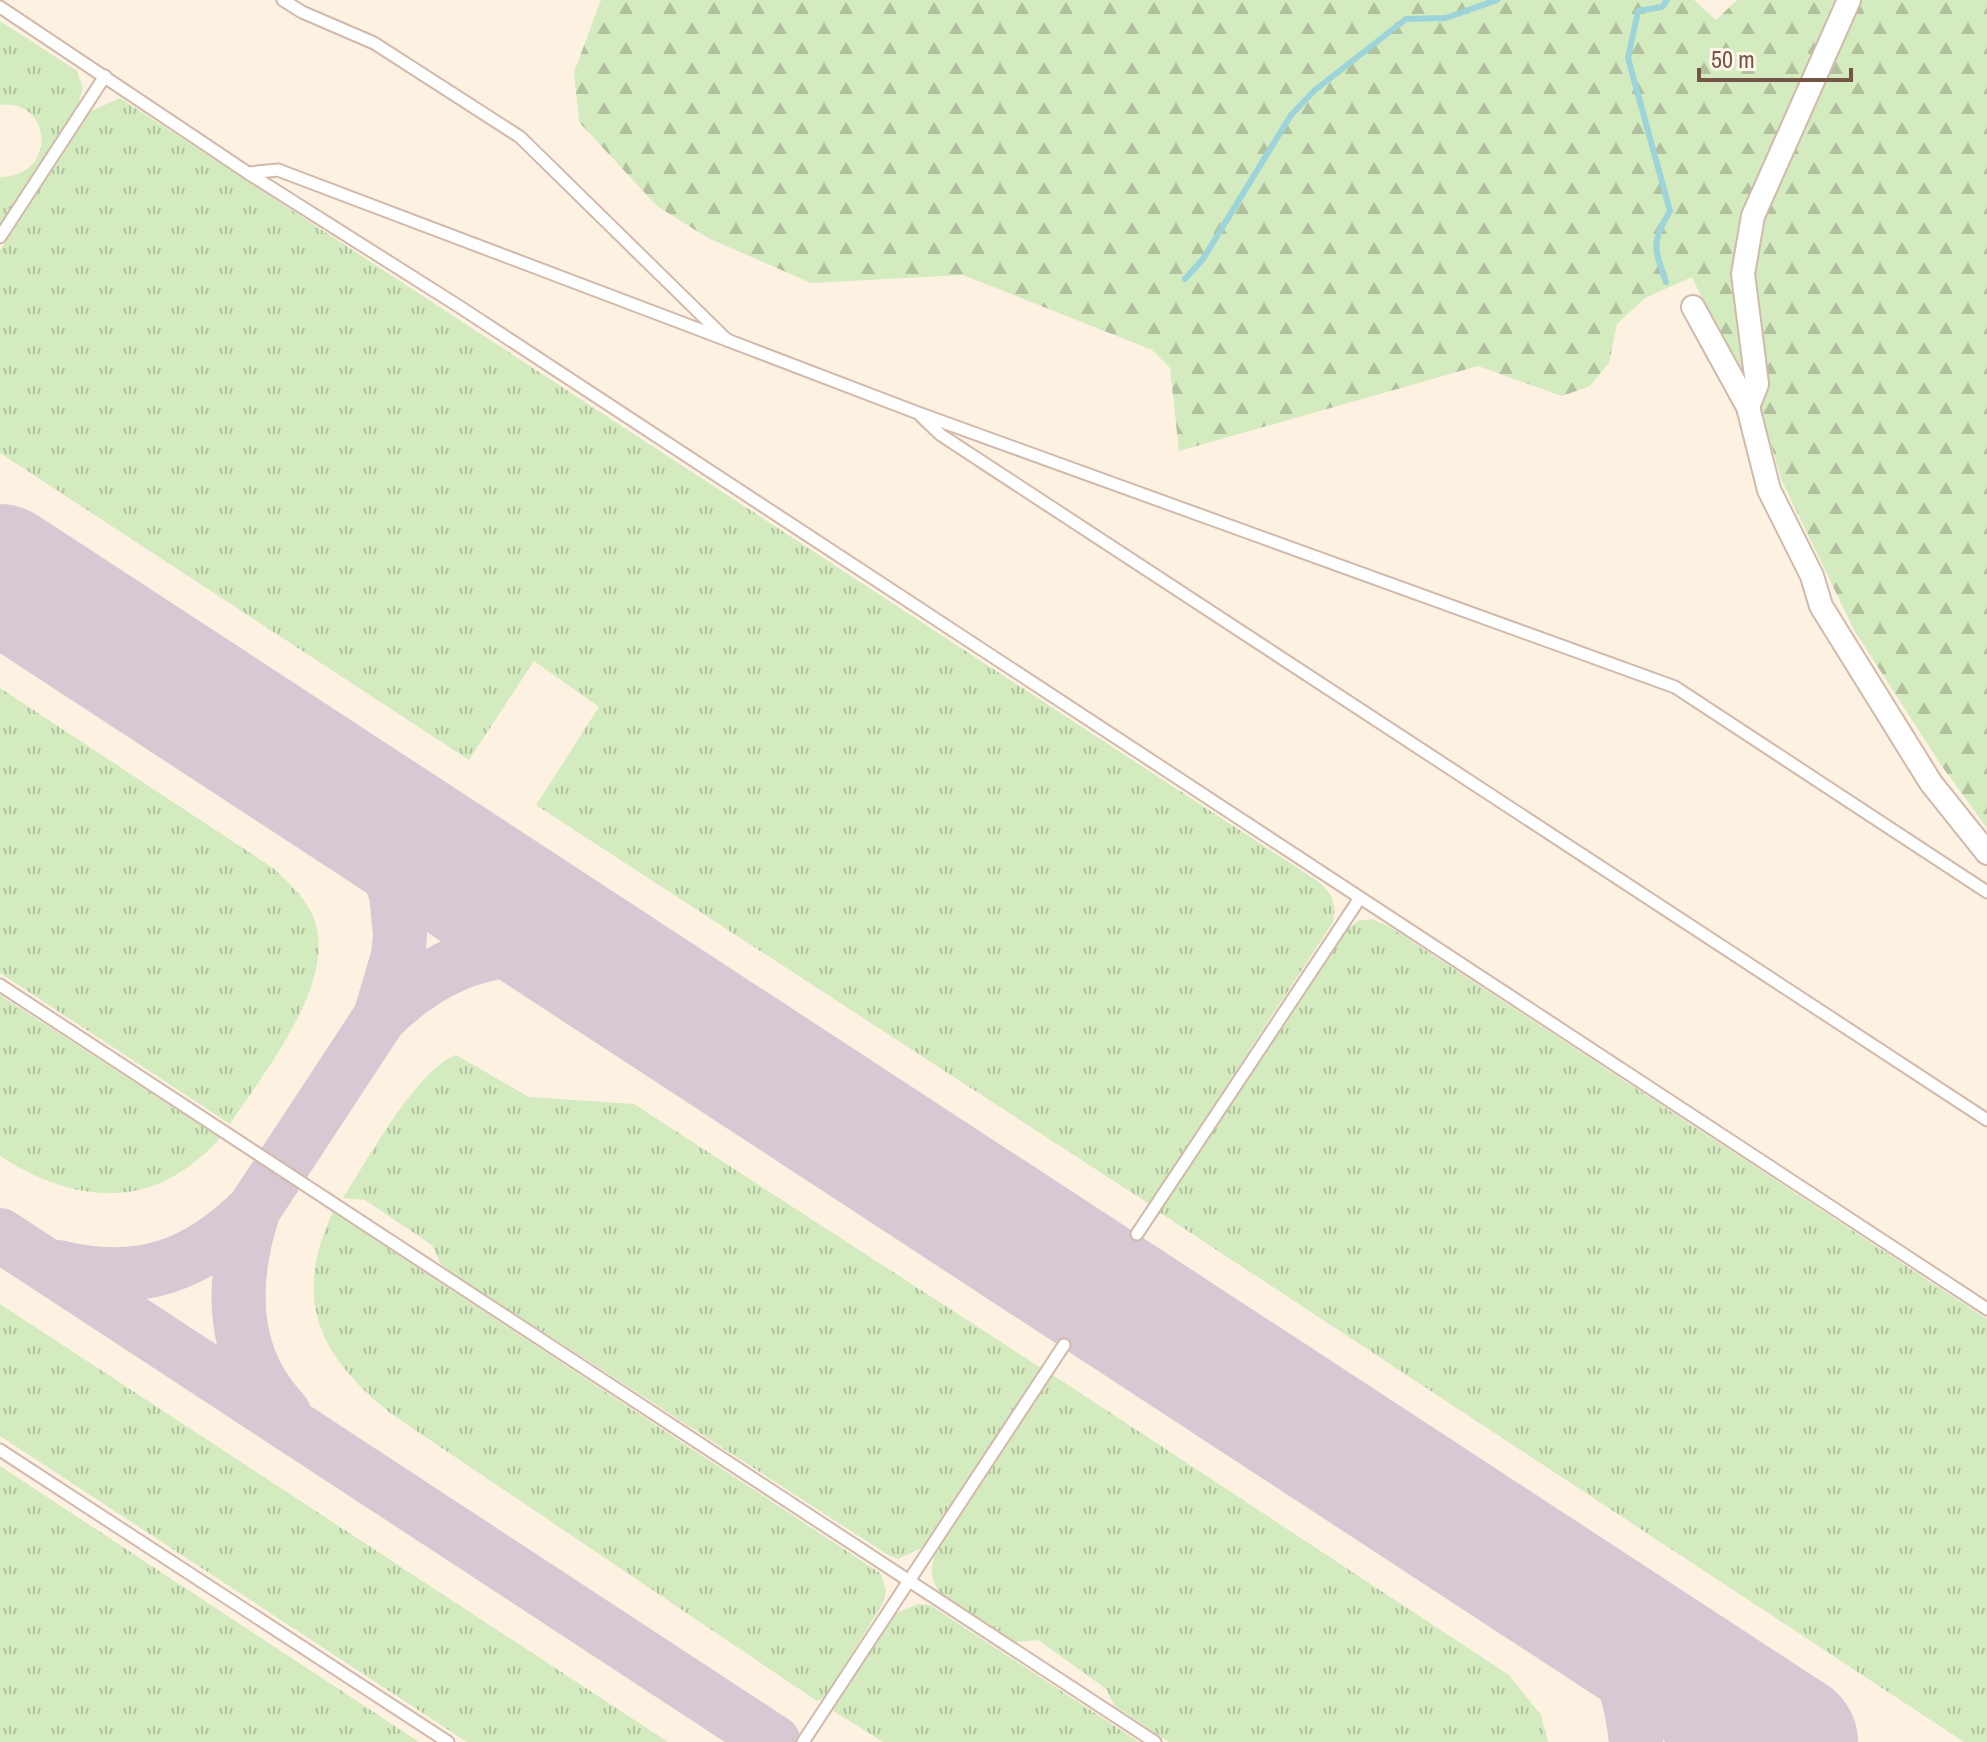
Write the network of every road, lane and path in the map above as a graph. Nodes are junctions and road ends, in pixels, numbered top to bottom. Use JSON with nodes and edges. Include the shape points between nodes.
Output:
{"nodes":[{"id":1,"x":283,"y":0,"type":"edge"},
{"id":2,"x":1849,"y":0,"type":"edge"},
{"id":3,"x":0,"y":7,"type":"edge"},
{"id":4,"x":105,"y":76,"type":"junction"},
{"id":5,"x":248,"y":173,"type":"junction"},
{"id":6,"x":0,"y":237,"type":"edge"},
{"id":7,"x":1693,"y":307,"type":"dead end"},
{"id":8,"x":727,"y":340,"type":"junction"},
{"id":9,"x":1748,"y":407,"type":"junction"},
{"id":10,"x":918,"y":413,"type":"junction"},
{"id":11,"x":1987,"y":853,"type":"edge"},
{"id":12,"x":1987,"y":892,"type":"edge"},
{"id":13,"x":1360,"y":898,"type":"junction"},
{"id":14,"x":0,"y":985,"type":"edge"},
{"id":15,"x":1987,"y":1120,"type":"edge"},
{"id":16,"x":1137,"y":1234,"type":"dead end"},
{"id":17,"x":1987,"y":1309,"type":"edge"},
{"id":18,"x":1064,"y":1345,"type":"dead end"},
{"id":19,"x":0,"y":1450,"type":"edge"},
{"id":20,"x":907,"y":1581,"type":"junction"},
{"id":21,"x":448,"y":1742,"type":"edge"},
{"id":22,"x":803,"y":1742,"type":"edge"},
{"id":23,"x":1155,"y":1742,"type":"edge"}],
"edges":[{"from":1,"to":8,"type":"lane","via":[[374,43],[520,137]]},
{"from":2,"to":9,"type":"street","via":[[1753,216],[1743,274],[1757,384]]},
{"from":3,"to":4,"type":"lane"},
{"from":4,"to":5,"type":"lane"},
{"from":4,"to":6,"type":"lane"},
{"from":5,"to":8,"type":"lane","via":[[278,170]]},
{"from":5,"to":13,"type":"lane"},
{"from":7,"to":9,"type":"street"},
{"from":8,"to":10,"type":"lane"},
{"from":9,"to":11,"type":"street","via":[[1769,490],[1812,576],[1821,606],[1931,783]]},
{"from":10,"to":12,"type":"lane","via":[[1675,687]]},
{"from":10,"to":15,"type":"lane","via":[[941,435]]},
{"from":13,"to":16,"type":"lane"},
{"from":13,"to":17,"type":"lane"},
{"from":14,"to":20,"type":"lane"},
{"from":18,"to":20,"type":"lane"},
{"from":19,"to":21,"type":"lane"},
{"from":20,"to":22,"type":"lane"},
{"from":20,"to":23,"type":"lane"}]}
